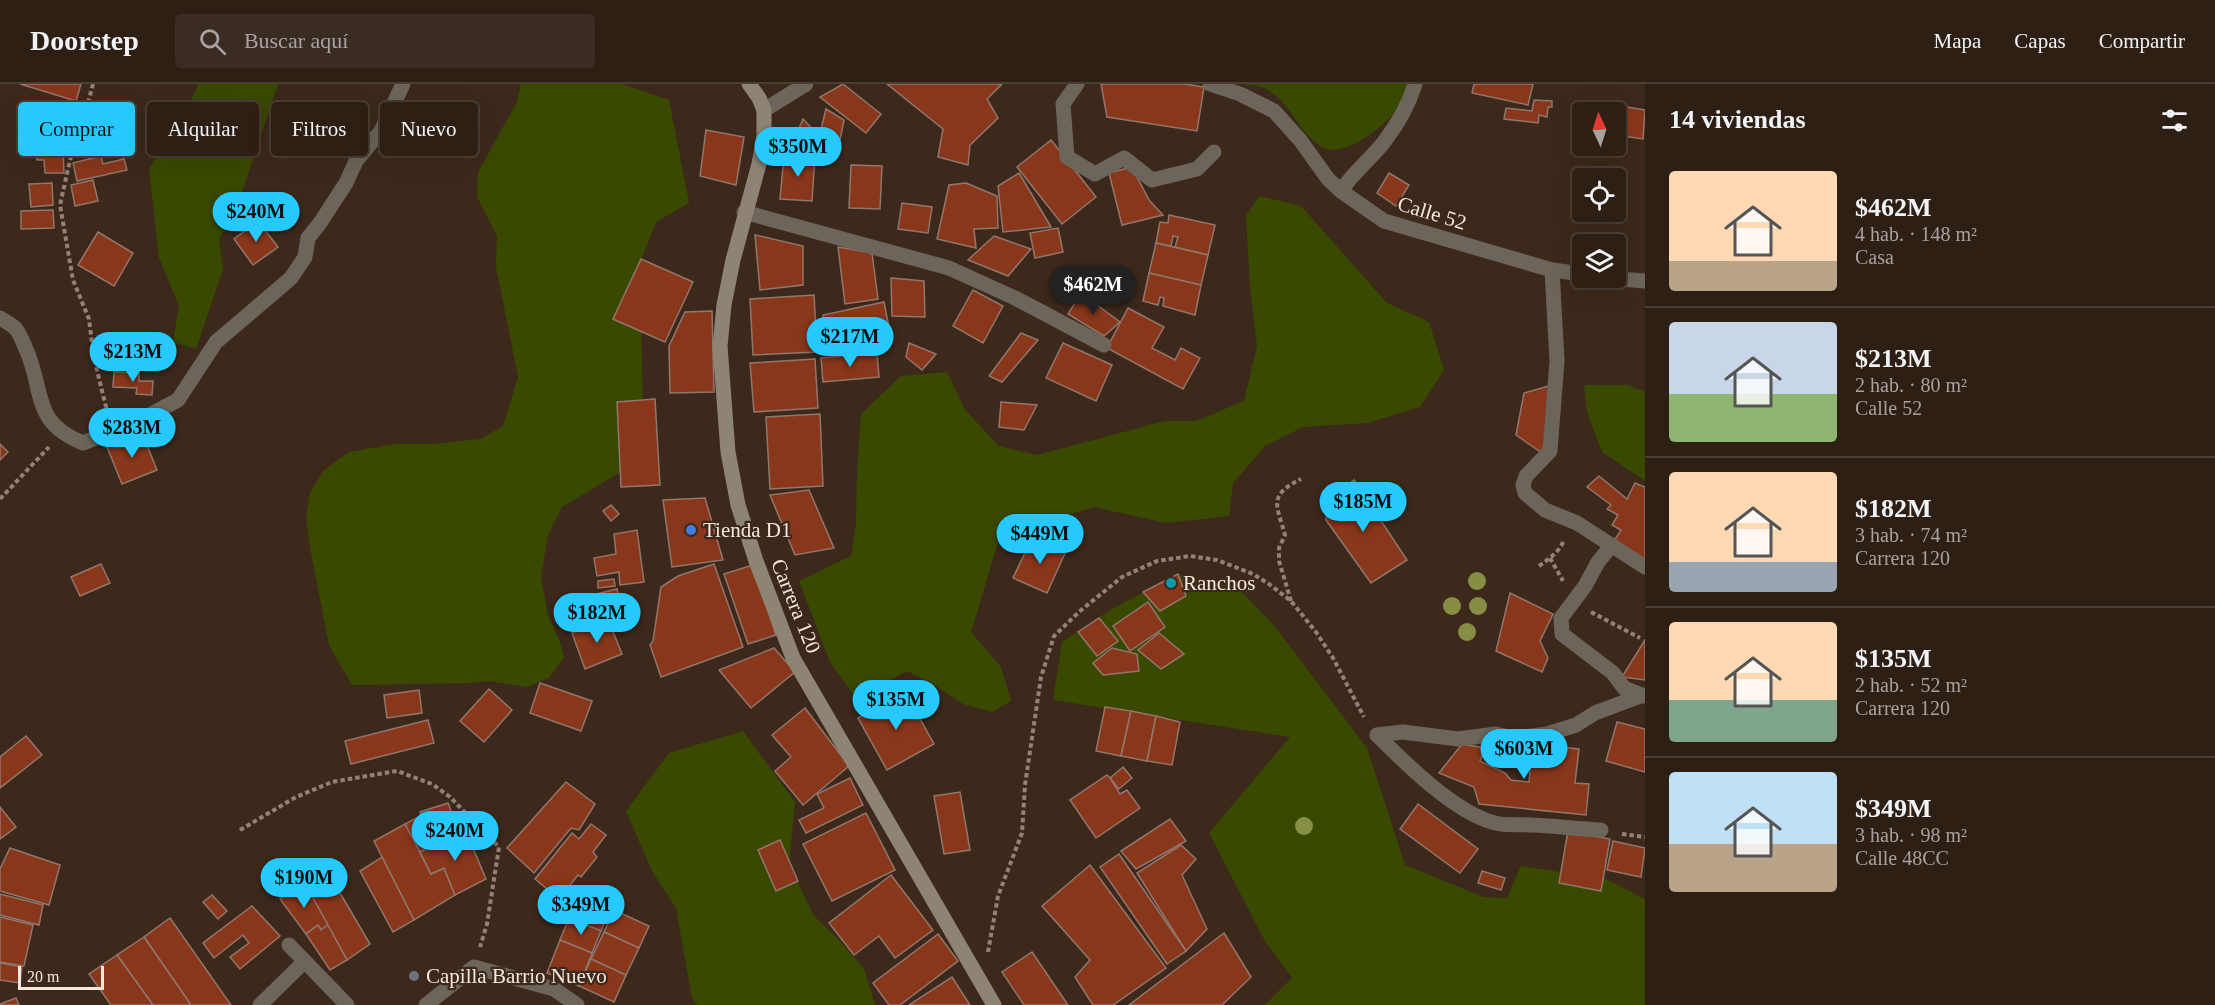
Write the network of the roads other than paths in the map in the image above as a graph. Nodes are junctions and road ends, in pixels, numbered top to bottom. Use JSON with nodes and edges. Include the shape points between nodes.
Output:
{"nodes":[{"id":1,"x":403,"y":84,"type":"edge"},
{"id":2,"x":749,"y":84,"type":"edge"},
{"id":3,"x":806,"y":84,"type":"edge"},
{"id":4,"x":1077,"y":84,"type":"edge"},
{"id":5,"x":1210,"y":84,"type":"edge"},
{"id":6,"x":1415,"y":84,"type":"edge"},
{"id":7,"x":764,"y":110,"type":"junction"},
{"id":8,"x":1214,"y":152,"type":"dead end"},
{"id":9,"x":1341,"y":191,"type":"junction"},
{"id":10,"x":744,"y":212,"type":"junction"},
{"id":11,"x":1552,"y":270,"type":"junction"},
{"id":12,"x":1572,"y":273,"type":"edge"},
{"id":13,"x":1626,"y":280,"type":"edge"},
{"id":14,"x":1645,"y":281,"type":"edge"},
{"id":15,"x":0,"y":318,"type":"edge"},
{"id":16,"x":1104,"y":345,"type":"dead end"},
{"id":17,"x":1612,"y":545,"type":"junction"},
{"id":18,"x":1645,"y":567,"type":"edge"},
{"id":19,"x":1644,"y":696,"type":"edge"},
{"id":20,"x":1601,"y":830,"type":"dead end"},
{"id":21,"x":289,"y":945,"type":"dead end"},
{"id":22,"x":304,"y":962,"type":"junction"},
{"id":23,"x":260,"y":1005,"type":"edge"},
{"id":24,"x":347,"y":1005,"type":"edge"},
{"id":25,"x":426,"y":1005,"type":"edge"},
{"id":26,"x":577,"y":1005,"type":"edge"},
{"id":27,"x":993,"y":1005,"type":"edge"}],
"edges":[{"from":1,"to":15,"type":"street","via":[[381,131],[356,161],[346,183],[308,238],[305,257],[291,278],[216,342],[178,400],[82,443],[52,425],[44,412],[35,369],[17,329]]},
{"from":2,"to":7,"type":"street"},
{"from":3,"to":7,"type":"street"},
{"from":4,"to":8,"type":"street","via":[[1063,104],[1067,157],[1095,174],[1124,158],[1152,180],[1197,169]]},
{"from":5,"to":9,"type":"street","name":"Calle 52","via":[[1274,111]]},
{"from":6,"to":9,"type":"street","via":[[1385,141]]},
{"from":7,"to":10,"type":"street","name":"Carrera 120","via":[[762,149]]},
{"from":9,"to":11,"type":"street","name":"Calle 52","via":[[1384,221]]},
{"from":10,"to":16,"type":"street","via":[[949,268]]},
{"from":10,"to":27,"type":"street","name":"Carrera 120","via":[[724,305],[720,346],[728,452],[738,505],[793,658]]},
{"from":11,"to":12,"type":"street","name":"Calle 52"},
{"from":11,"to":17,"type":"street","via":[[1557,361],[1550,451],[1530,470],[1523,485],[1525,493],[1538,505]]},
{"from":13,"to":14,"type":"street"},
{"from":17,"to":18,"type":"street"},
{"from":17,"to":19,"type":"street","via":[[1562,618],[1562,634],[1613,673],[1624,688]]},
{"from":19,"to":20,"type":"street","via":[[1594,713],[1576,725],[1541,735],[1513,738],[1496,734],[1458,739],[1403,732],[1377,735],[1415,773],[1492,823]]},
{"from":21,"to":22,"type":"street"},
{"from":22,"to":23,"type":"street"},
{"from":22,"to":24,"type":"street"},
{"from":25,"to":26,"type":"street","via":[[474,968],[554,989]]}]}
